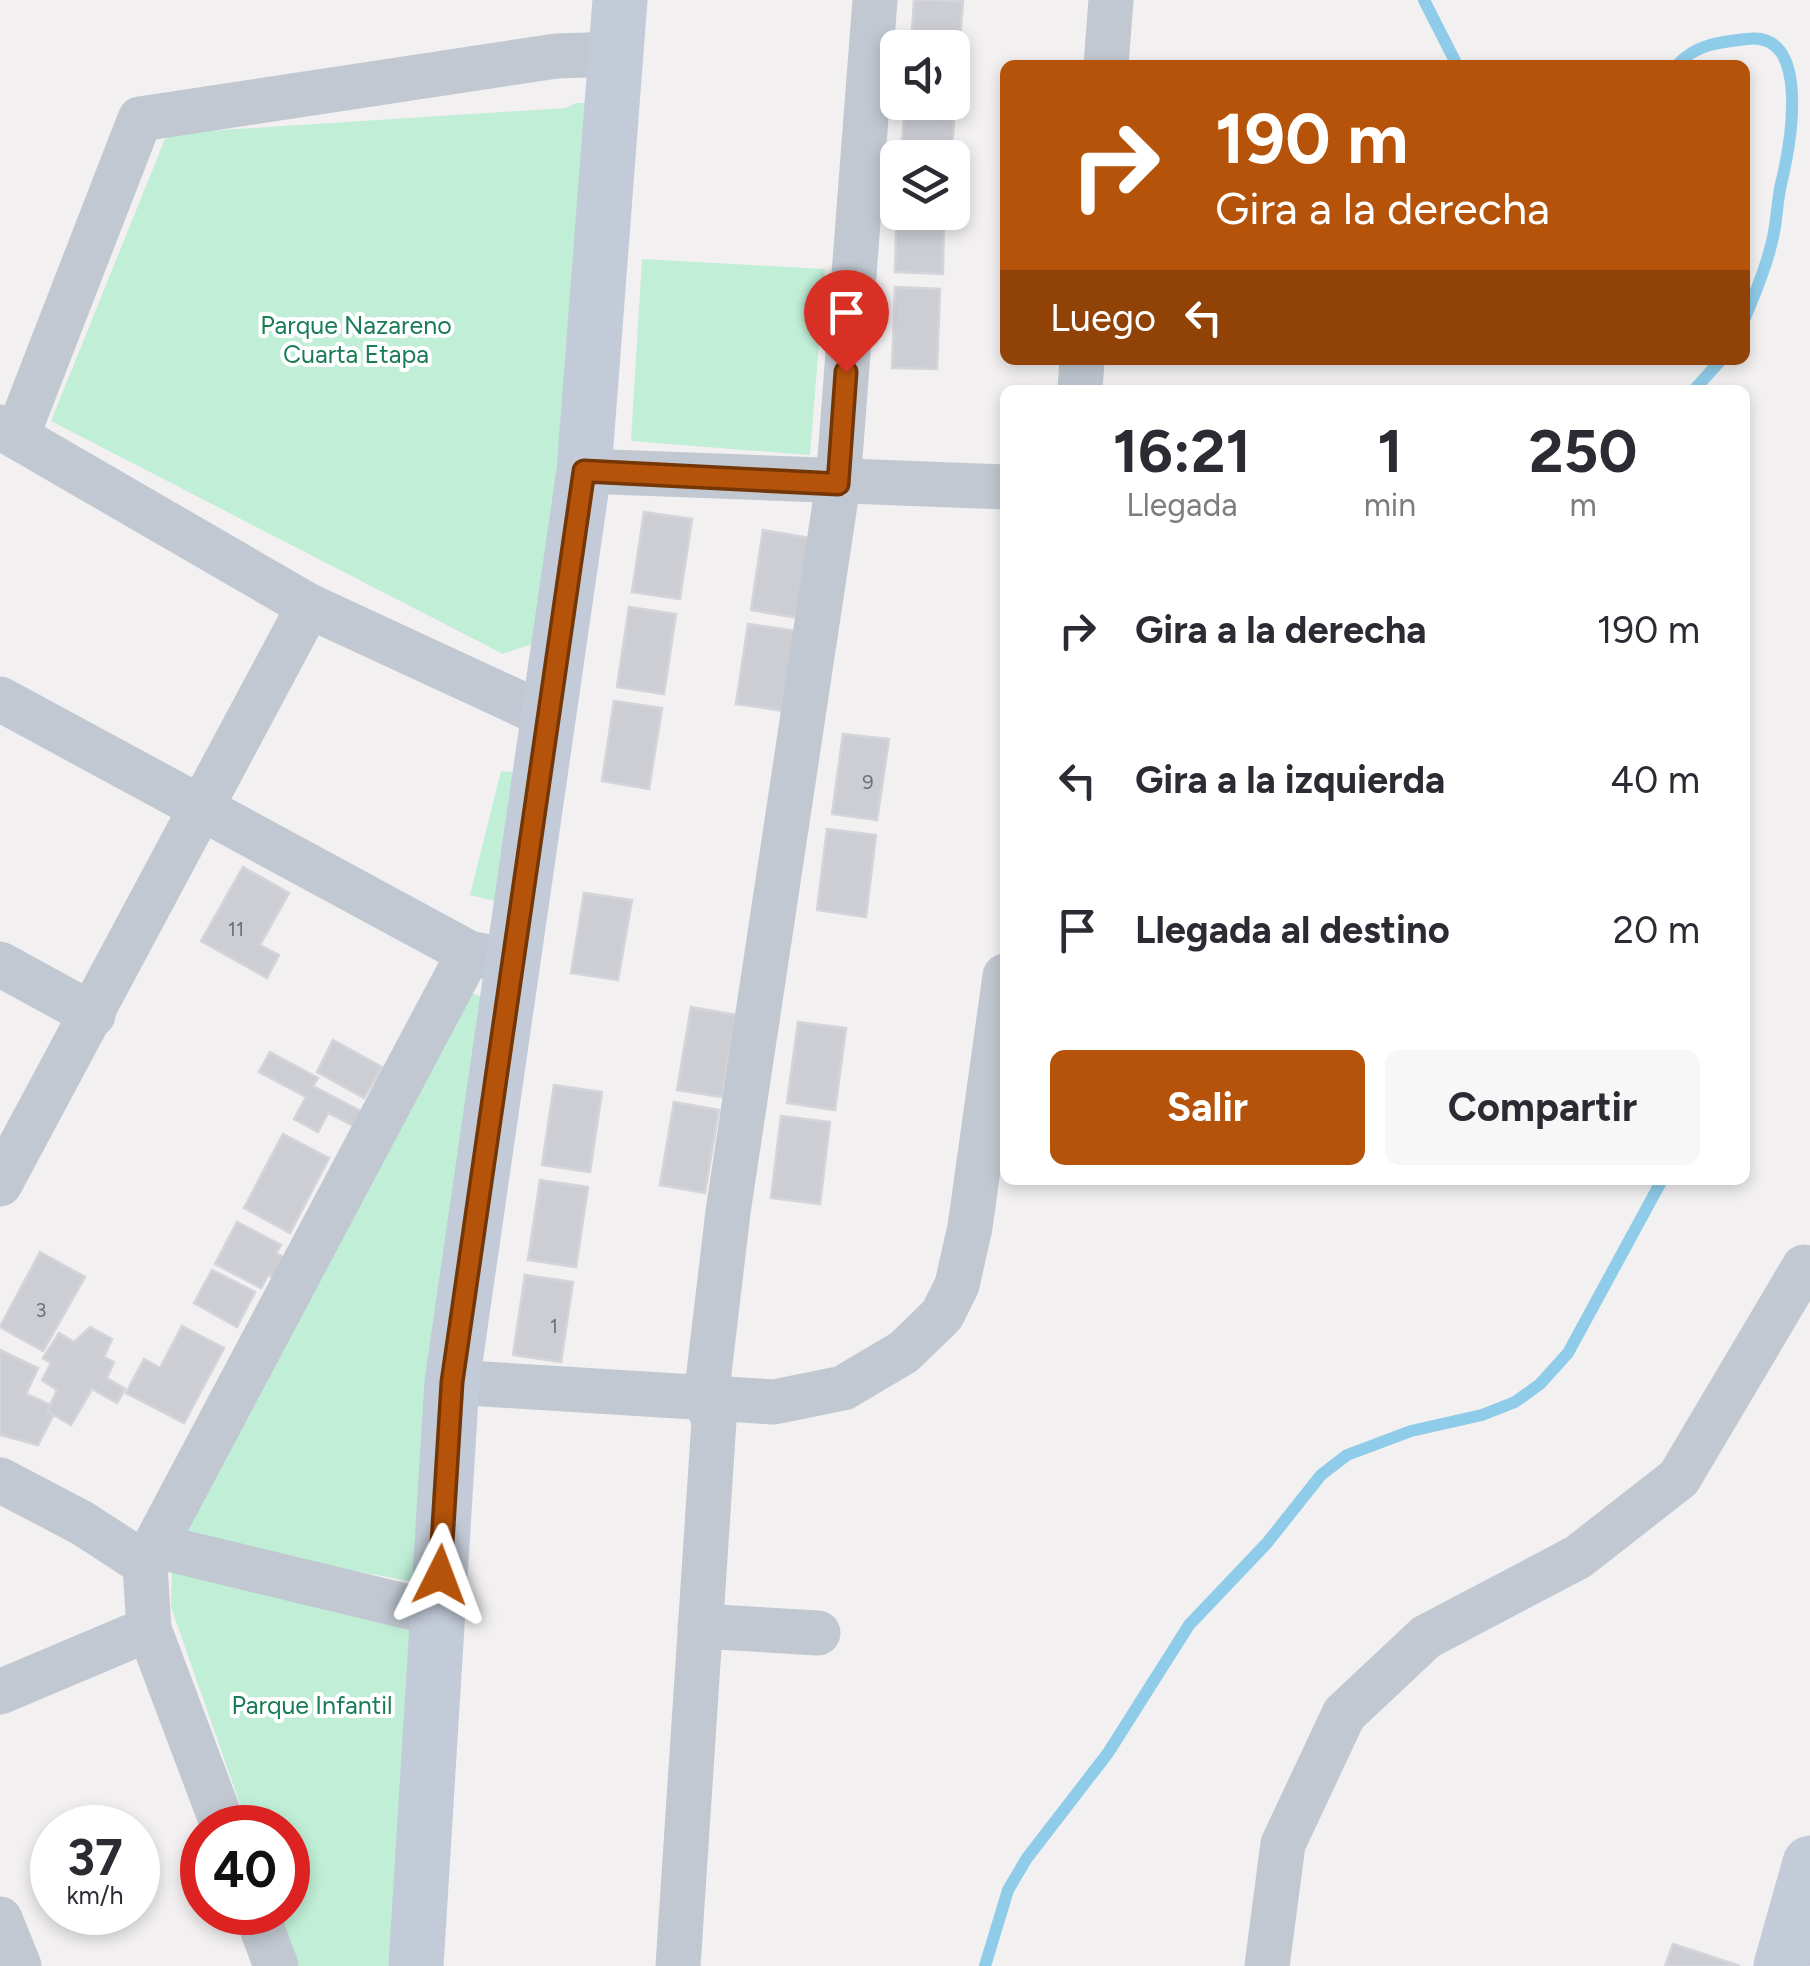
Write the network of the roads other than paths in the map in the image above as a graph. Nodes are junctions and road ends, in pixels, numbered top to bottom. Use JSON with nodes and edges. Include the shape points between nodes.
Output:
{"nodes":[{"id":1,"x":620,"y":0,"type":"edge"},
{"id":2,"x":876,"y":0,"type":"edge"},
{"id":3,"x":1111,"y":0,"type":"edge"},
{"id":4,"x":617,"y":54,"type":"junction"},
{"id":5,"x":1106,"y":60,"type":"edge"},
{"id":6,"x":8,"y":432,"type":"edge"},
{"id":7,"x":584,"y":471,"type":"junction"},
{"id":8,"x":838,"y":484,"type":"junction"},
{"id":9,"x":1000,"y":487,"type":"edge"},
{"id":10,"x":309,"y":606,"type":"junction"},
{"id":11,"x":0,"y":699,"type":"edge"},
{"id":12,"x":551,"y":718,"type":"junction"},
{"id":13,"x":200,"y":811,"type":"junction"},
{"id":14,"x":491,"y":958,"type":"junction"},
{"id":15,"x":0,"y":964,"type":"edge"},
{"id":16,"x":1000,"y":1012,"type":"edge"},
{"id":17,"x":92,"y":1015,"type":"junction"},
{"id":18,"x":0,"y":1184,"type":"edge"},
{"id":19,"x":1804,"y":1267,"type":"dead end"},
{"id":20,"x":452,"y":1382,"type":"junction"},
{"id":21,"x":706,"y":1398,"type":"junction"},
{"id":22,"x":0,"y":1480,"type":"edge"},
{"id":23,"x":151,"y":1555,"type":"junction"},
{"id":24,"x":438,"y":1614,"type":"junction"},
{"id":25,"x":700,"y":1626,"type":"junction"},
{"id":26,"x":150,"y":1629,"type":"junction"},
{"id":27,"x":818,"y":1633,"type":"dead end"},
{"id":28,"x":0,"y":1692,"type":"edge"},
{"id":29,"x":215,"y":1805,"type":"edge"},
{"id":30,"x":1810,"y":1866,"type":"edge"},
{"id":31,"x":0,"y":1919,"type":"edge"},
{"id":32,"x":265,"y":1935,"type":"edge"},
{"id":33,"x":19,"y":1966,"type":"edge"},
{"id":34,"x":276,"y":1966,"type":"edge"},
{"id":35,"x":416,"y":1966,"type":"edge"},
{"id":36,"x":678,"y":1966,"type":"edge"},
{"id":37,"x":1267,"y":1966,"type":"edge"},
{"id":38,"x":1781,"y":1966,"type":"edge"}],
"edges":[{"from":1,"to":4,"type":"street"},
{"from":2,"to":8,"type":"street"},
{"from":3,"to":5,"type":"street"},
{"from":4,"to":6,"type":"street","via":[[556,56],[140,119]]},
{"from":4,"to":7,"type":"street"},
{"from":6,"to":10,"type":"street"},
{"from":7,"to":8,"type":"street"},
{"from":7,"to":12,"type":"street"},
{"from":8,"to":9,"type":"street"},
{"from":8,"to":21,"type":"street"},
{"from":10,"to":12,"type":"street"},
{"from":10,"to":13,"type":"street"},
{"from":11,"to":13,"type":"street"},
{"from":12,"to":14,"type":"street"},
{"from":13,"to":14,"type":"street"},
{"from":13,"to":17,"type":"street"},
{"from":14,"to":20,"type":"street"},
{"from":14,"to":23,"type":"street"},
{"from":15,"to":17,"type":"street"},
{"from":16,"to":21,"type":"street","via":[[970,1227],[957,1286],[942,1314],[904,1352],[842,1388],[774,1402]]},
{"from":17,"to":18,"type":"street"},
{"from":19,"to":37,"type":"street","via":[[1679,1478],[1578,1557],[1426,1637],[1344,1714],[1283,1844]]},
{"from":20,"to":21,"type":"street"},
{"from":20,"to":24,"type":"street"},
{"from":21,"to":25,"type":"street","via":[[714,1420]]},
{"from":22,"to":23,"type":"street"},
{"from":23,"to":24,"type":"street"},
{"from":23,"to":26,"type":"street"},
{"from":24,"to":35,"type":"street"},
{"from":25,"to":27,"type":"street"},
{"from":25,"to":36,"type":"street"},
{"from":26,"to":28,"type":"street"},
{"from":26,"to":29,"type":"street"},
{"from":30,"to":38,"type":"street"},
{"from":31,"to":33,"type":"street"},
{"from":32,"to":34,"type":"street"}]}
